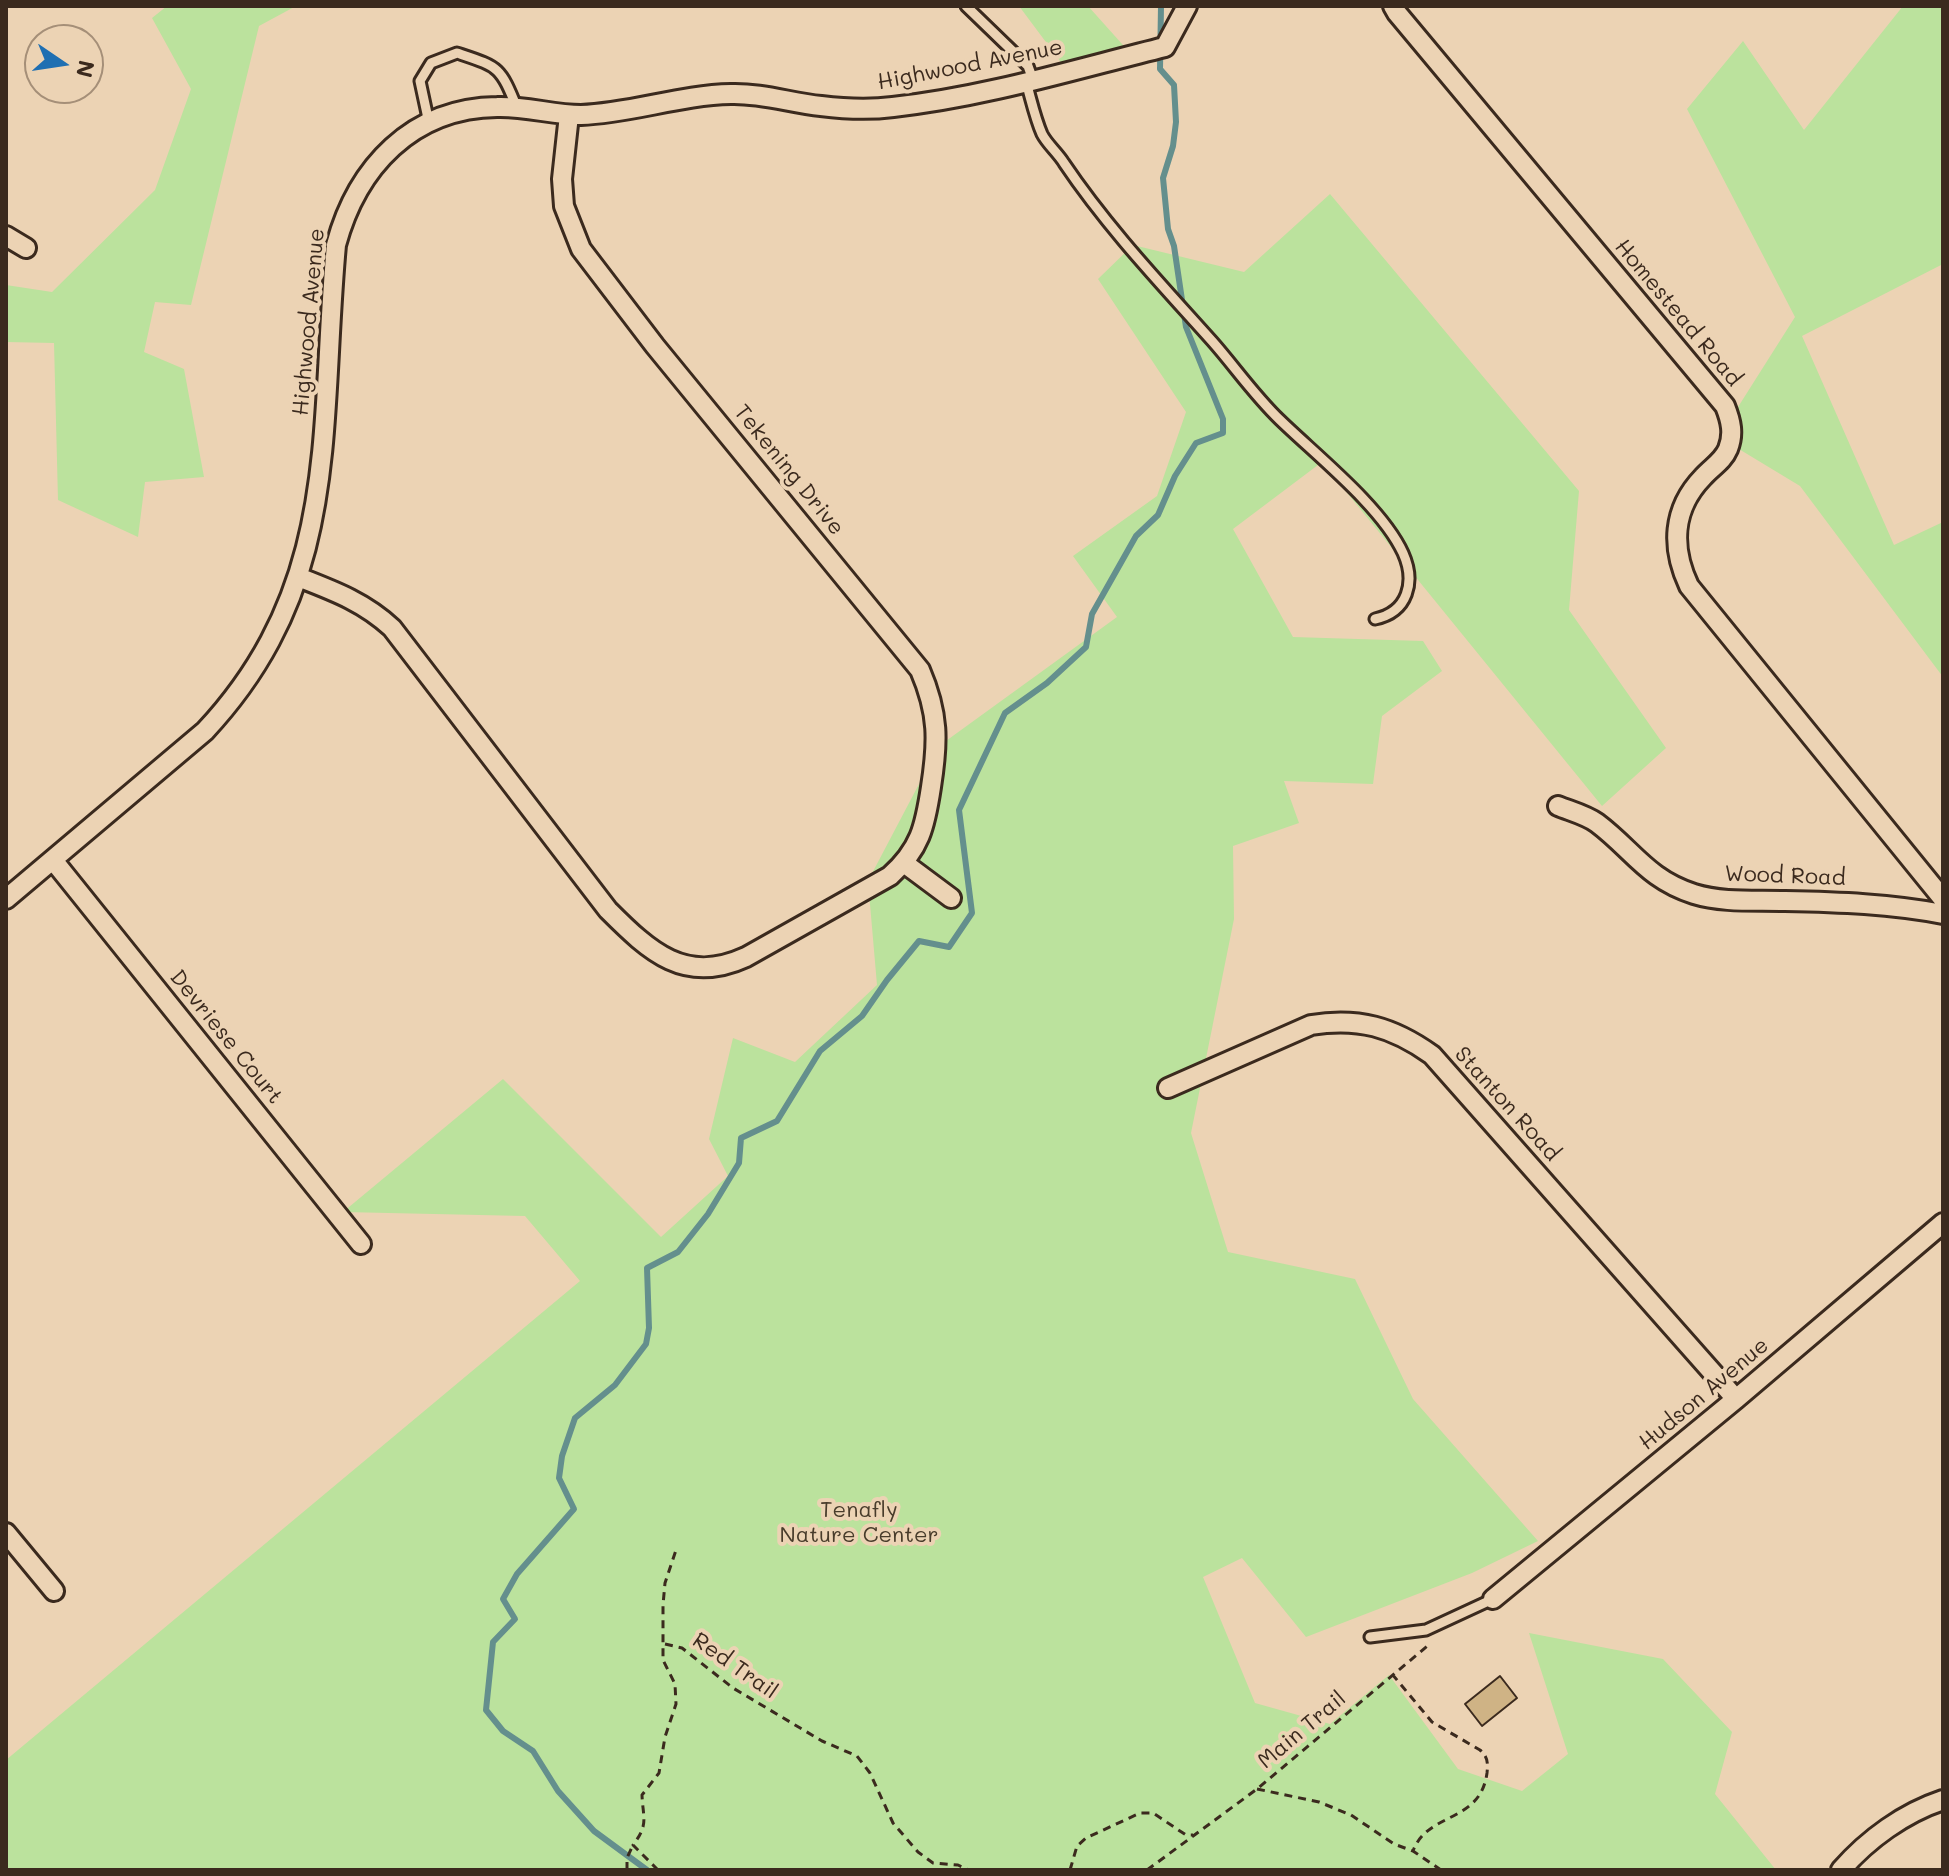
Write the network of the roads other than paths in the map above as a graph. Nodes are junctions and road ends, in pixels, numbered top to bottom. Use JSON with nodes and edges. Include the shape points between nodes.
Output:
{"nodes":[{"id":1,"x":966,"y":6,"type":"edge"},
{"id":2,"x":1187,"y":6,"type":"edge"},
{"id":3,"x":1393,"y":6,"type":"edge"},
{"id":4,"x":1030,"y":81,"type":"junction"},
{"id":5,"x":517,"y":108,"type":"junction"},
{"id":6,"x":569,"y":115,"type":"junction"},
{"id":7,"x":429,"y":124,"type":"junction"},
{"id":8,"x":6,"y":236,"type":"edge"},
{"id":9,"x":26,"y":248,"type":"dead end"},
{"id":10,"x":298,"y":577,"type":"junction"},
{"id":11,"x":1375,"y":619,"type":"dead end"},
{"id":12,"x":1558,"y":806,"type":"dead end"},
{"id":13,"x":53,"y":860,"type":"junction"},
{"id":14,"x":904,"y":863,"type":"junction"},
{"id":15,"x":951,"y":898,"type":"dead end"},
{"id":16,"x":6,"y":899,"type":"edge"},
{"id":17,"x":1943,"y":899,"type":"edge"},
{"id":18,"x":1943,"y":914,"type":"edge"},
{"id":19,"x":1168,"y":1088,"type":"dead end"},
{"id":20,"x":1943,"y":1223,"type":"edge"},
{"id":21,"x":361,"y":1244,"type":"dead end"},
{"id":22,"x":1736,"y":1399,"type":"junction"},
{"id":23,"x":6,"y":1533,"type":"edge"},
{"id":24,"x":54,"y":1591,"type":"dead end"},
{"id":25,"x":1493,"y":1599,"type":"joint"},
{"id":26,"x":1370,"y":1637,"type":"dead end"},
{"id":27,"x":1943,"y":1800,"type":"edge"},
{"id":28,"x":1841,"y":1870,"type":"edge"}],
"edges":[{"from":1,"to":4,"type":"lane","via":[[1028,66]]},
{"from":2,"to":4,"type":"street","name":"Highwood Avenue","via":[[1165,47]]},
{"from":3,"to":17,"type":"street","name":"Homestead Road","via":[[1725,406],[1731,420],[1728,450],[1682,507],[1676,548],[1680,567],[1689,586]]},
{"from":4,"to":6,"type":"street","name":"Highwood Avenue","via":[[892,107],[819,106],[733,93],[611,114]]},
{"from":4,"to":11,"type":"lane","via":[[1043,137],[1114,230],[1261,401],[1371,507],[1403,553],[1411,581],[1408,592],[1401,607]]},
{"from":5,"to":6,"type":"street","name":"Highwood Avenue"},
{"from":5,"to":7,"type":"street","name":"Highwood Avenue","via":[[470,109]]},
{"from":5,"to":7,"type":"lane","via":[[503,74],[457,53],[431,63],[420,81]]},
{"from":6,"to":14,"type":"street","name":"Tekening Drive","via":[[564,206],[581,249],[920,670],[937,721],[937,748],[925,825]]},
{"from":7,"to":10,"type":"street","name":"Highwood Avenue","via":[[389,149],[371,169],[343,220],[333,275],[318,496]]},
{"from":8,"to":9,"type":"street"},
{"from":10,"to":13,"type":"street","name":"Highwood Avenue","via":[[268,648],[230,705]]},
{"from":10,"to":14,"type":"street","name":"Tekening Drive","via":[[351,597],[392,628],[608,910],[632,935],[674,963],[701,968],[729,965],[890,876]]},
{"from":12,"to":18,"type":"street","name":"Wood Road","via":[[1596,821],[1652,874],[1698,896],[1859,903]]},
{"from":13,"to":16,"type":"street","name":"Highwood Avenue"},
{"from":13,"to":21,"type":"street","name":"Devriese Court"},
{"from":14,"to":15,"type":"street"},
{"from":19,"to":22,"type":"street","name":"Stanton Road","via":[[1311,1025],[1363,1022],[1409,1039],[1432,1055]]},
{"from":20,"to":22,"type":"street","name":"Hudson Avenue"},
{"from":22,"to":25,"type":"street","name":"Hudson Avenue"},
{"from":23,"to":24,"type":"street"},
{"from":25,"to":26,"type":"lane","via":[[1426,1630]]},
{"from":27,"to":28,"type":"street","via":[[1876,1836]]}]}
